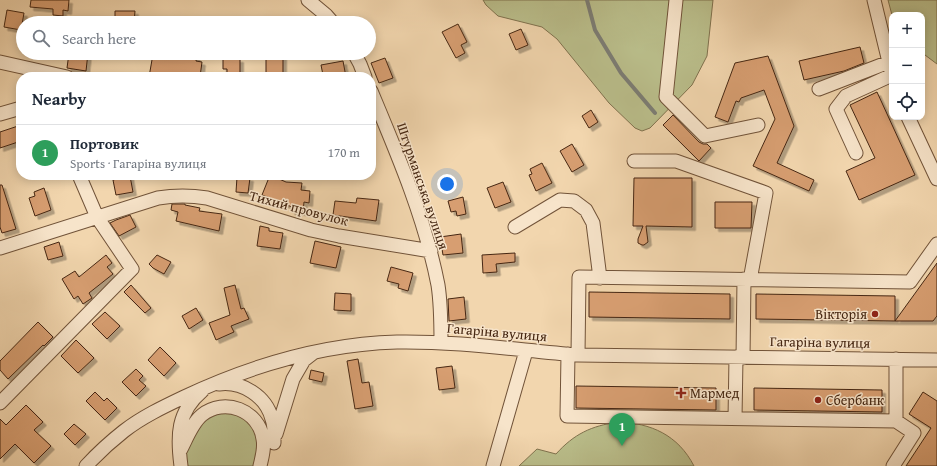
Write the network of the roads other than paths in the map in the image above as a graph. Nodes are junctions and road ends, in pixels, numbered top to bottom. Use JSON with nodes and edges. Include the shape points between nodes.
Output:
{"nodes":[{"id":1,"x":308,"y":0,"type":"edge"},
{"id":2,"x":676,"y":0,"type":"edge"},
{"id":3,"x":874,"y":0,"type":"edge"},
{"id":4,"x":327,"y":16,"type":"edge"},
{"id":5,"x":358,"y":60,"type":"edge"},
{"id":6,"x":0,"y":62,"type":"edge"},
{"id":7,"x":889,"y":62,"type":"joint"},
{"id":8,"x":33,"y":72,"type":"edge"},
{"id":9,"x":363,"y":72,"type":"edge"},
{"id":10,"x":889,"y":77,"type":"edge"},
{"id":11,"x":819,"y":89,"type":"dead end"},
{"id":12,"x":16,"y":109,"type":"edge"},
{"id":13,"x":0,"y":114,"type":"edge"},
{"id":14,"x":376,"y":114,"type":"edge"},
{"id":15,"x":909,"y":120,"type":"edge"},
{"id":16,"x":758,"y":126,"type":"dead end"},
{"id":17,"x":856,"y":153,"type":"dead end"},
{"id":18,"x":634,"y":161,"type":"dead end"},
{"id":19,"x":937,"y":179,"type":"edge"},
{"id":20,"x":81,"y":180,"type":"edge"},
{"id":21,"x":97,"y":217,"type":"junction"},
{"id":22,"x":515,"y":227,"type":"dead end"},
{"id":23,"x":937,"y":244,"type":"edge"},
{"id":24,"x":0,"y":248,"type":"edge"},
{"id":25,"x":430,"y":251,"type":"junction"},
{"id":26,"x":600,"y":278,"type":"junction"},
{"id":27,"x":747,"y":280,"type":"junction"},
{"id":28,"x":441,"y":343,"type":"junction"},
{"id":29,"x":314,"y":351,"type":"junction"},
{"id":30,"x":526,"y":351,"type":"junction"},
{"id":31,"x":573,"y":355,"type":"junction"},
{"id":32,"x":739,"y":357,"type":"junction"},
{"id":33,"x":896,"y":359,"type":"junction"},
{"id":34,"x":937,"y":360,"type":"edge"},
{"id":35,"x":208,"y":386,"type":"junction"},
{"id":36,"x":0,"y":403,"type":"edge"},
{"id":37,"x":735,"y":419,"type":"junction"},
{"id":38,"x":896,"y":421,"type":"junction"},
{"id":39,"x":274,"y":444,"type":"junction"},
{"id":40,"x":179,"y":452,"type":"junction"},
{"id":41,"x":86,"y":466,"type":"edge"},
{"id":42,"x":181,"y":466,"type":"edge"},
{"id":43,"x":260,"y":466,"type":"edge"},
{"id":44,"x":267,"y":466,"type":"edge"},
{"id":45,"x":493,"y":466,"type":"edge"},
{"id":46,"x":893,"y":466,"type":"edge"}],
"edges":[{"from":1,"to":4,"type":"street"},
{"from":2,"to":16,"type":"street","via":[[666,97],[705,136]]},
{"from":3,"to":7,"type":"street"},
{"from":5,"to":9,"type":"street"},
{"from":6,"to":8,"type":"street"},
{"from":7,"to":11,"type":"street"},
{"from":10,"to":17,"type":"street","via":[[846,96],[836,109]]},
{"from":12,"to":13,"type":"street"},
{"from":14,"to":25,"type":"street","name":"Штурманська вулиця","via":[[420,215]]},
{"from":15,"to":19,"type":"street"},
{"from":18,"to":27,"type":"street","via":[[676,161],[766,193]]},
{"from":20,"to":21,"type":"street"},
{"from":21,"to":24,"type":"street","name":"Тихий провулок"},
{"from":21,"to":25,"type":"street","name":"Тихий провулок","via":[[158,198],[190,196],[206,198],[318,232]]},
{"from":21,"to":36,"type":"street","via":[[132,269]]},
{"from":22,"to":26,"type":"street","via":[[560,200],[574,201],[586,210],[593,223]]},
{"from":23,"to":27,"type":"street","via":[[910,282]]},
{"from":25,"to":28,"type":"street","name":"Штурманська вулиця","via":[[438,286]]},
{"from":26,"to":27,"type":"street"},
{"from":26,"to":31,"type":"street","via":[[579,277]]},
{"from":27,"to":32,"type":"street"},
{"from":28,"to":29,"type":"street","name":"Гагаріна вулиця","via":[[396,342]]},
{"from":28,"to":30,"type":"street","name":"Гагаріна вулиця"},
{"from":29,"to":35,"type":"street","name":"Гагаріна вулиця","via":[[260,366]]},
{"from":29,"to":39,"type":"street","via":[[304,360],[293,379]]},
{"from":30,"to":31,"type":"street","name":"Гагаріна вулиця"},
{"from":30,"to":45,"type":"street"},
{"from":31,"to":32,"type":"street","name":"Гагаріна вулиця"},
{"from":31,"to":37,"type":"street","via":[[567,416]]},
{"from":32,"to":33,"type":"street","name":"Гагаріна вулиця"},
{"from":32,"to":37,"type":"street"},
{"from":33,"to":34,"type":"street","name":"Гагаріна вулиця"},
{"from":33,"to":38,"type":"street"},
{"from":35,"to":39,"type":"street","via":[[234,384],[247,388],[258,396],[272,417]]},
{"from":35,"to":40,"type":"street","via":[[196,395],[184,414],[178,437]]},
{"from":35,"to":41,"type":"street","name":"Гагаріна вулиця","via":[[154,411],[124,430]]},
{"from":37,"to":38,"type":"street"},
{"from":38,"to":46,"type":"street","via":[[914,433]]},
{"from":39,"to":44,"type":"street"},
{"from":40,"to":42,"type":"street"},
{"from":40,"to":43,"type":"street","via":[[201,416],[226,406],[243,411],[257,422],[264,448]]}]}
